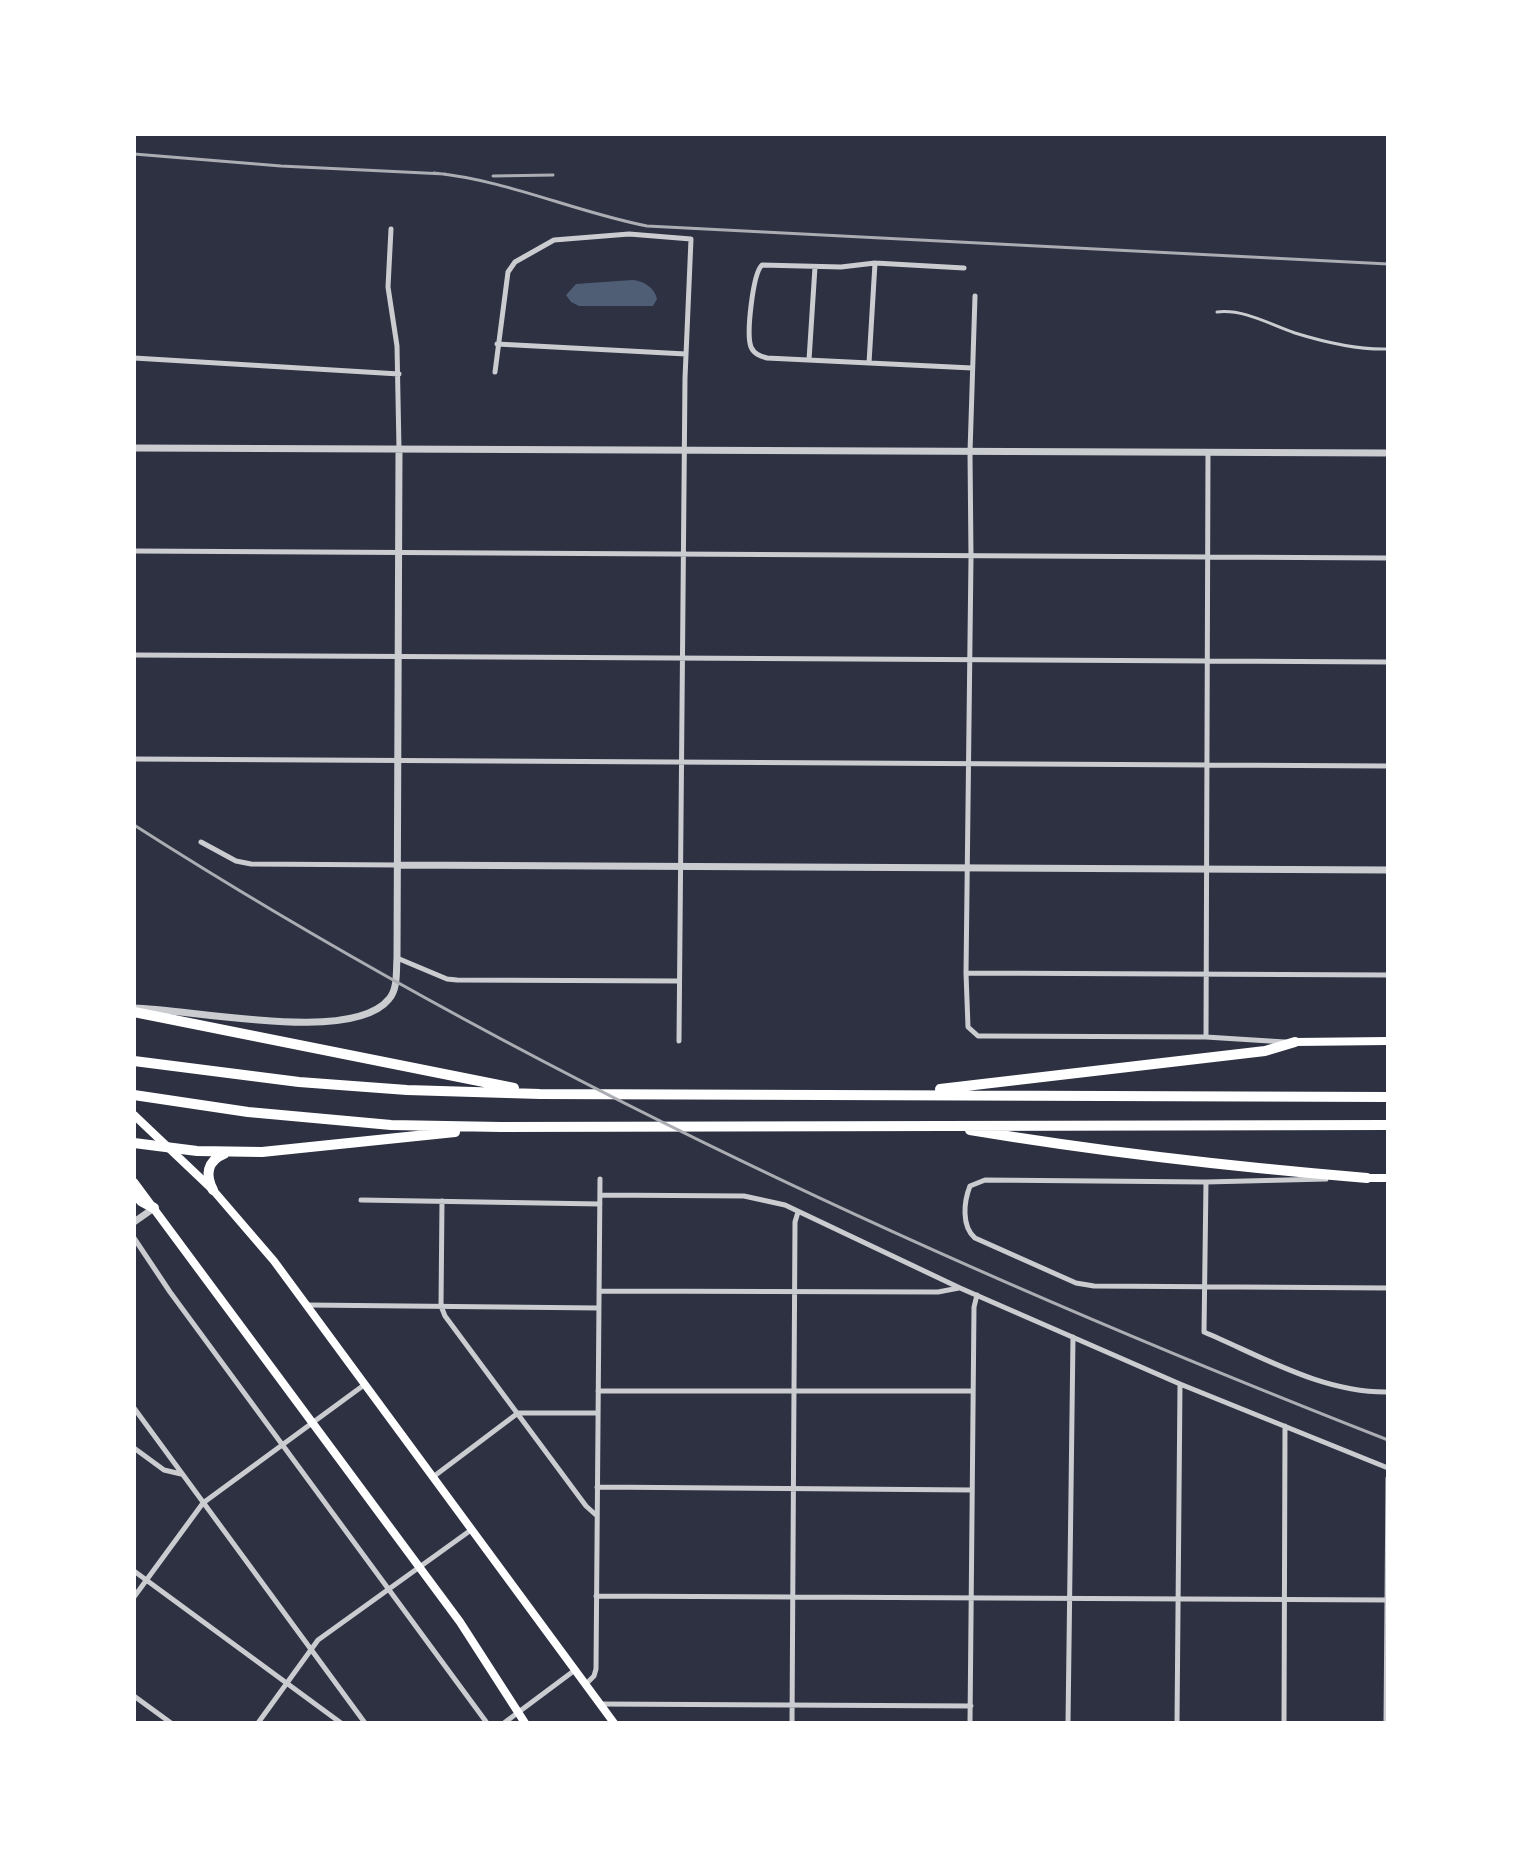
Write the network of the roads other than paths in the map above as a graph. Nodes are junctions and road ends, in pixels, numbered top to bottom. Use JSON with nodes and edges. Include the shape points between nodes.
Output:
{"nodes":[{"id":1,"x":391,"y":229,"type":"dead end"},
{"id":2,"x":875,"y":263,"type":"junction"},
{"id":3,"x":815,"y":267,"type":"junction"},
{"id":4,"x":964,"y":268,"type":"dead end"},
{"id":5,"x":975,"y":296,"type":"dead end"},
{"id":6,"x":1217,"y":312,"type":"dead end"},
{"id":7,"x":497,"y":344,"type":"junction"},
{"id":8,"x":1388,"y":349,"type":"edge"},
{"id":9,"x":686,"y":354,"type":"junction"},
{"id":10,"x":134,"y":358,"type":"edge"},
{"id":11,"x":809,"y":360,"type":"junction"},
{"id":12,"x":869,"y":363,"type":"junction"},
{"id":13,"x":972,"y":368,"type":"junction"},
{"id":14,"x":495,"y":372,"type":"dead end"},
{"id":15,"x":399,"y":374,"type":"junction"},
{"id":16,"x":134,"y":448,"type":"edge"},
{"id":17,"x":399,"y":449,"type":"junction"},
{"id":18,"x":685,"y":451,"type":"junction"},
{"id":19,"x":970,"y":452,"type":"junction"},
{"id":20,"x":1208,"y":452,"type":"junction"},
{"id":21,"x":1388,"y":453,"type":"edge"},
{"id":22,"x":134,"y":551,"type":"edge"},
{"id":23,"x":398,"y":553,"type":"junction"},
{"id":24,"x":683,"y":554,"type":"junction"},
{"id":25,"x":971,"y":557,"type":"junction"},
{"id":26,"x":1208,"y":557,"type":"junction"},
{"id":27,"x":1388,"y":558,"type":"edge"},
{"id":28,"x":134,"y":655,"type":"edge"},
{"id":29,"x":398,"y":657,"type":"junction"},
{"id":30,"x":682,"y":658,"type":"junction"},
{"id":31,"x":970,"y":660,"type":"junction"},
{"id":32,"x":1207,"y":661,"type":"junction"},
{"id":33,"x":1388,"y":662,"type":"edge"},
{"id":34,"x":134,"y":759,"type":"edge"},
{"id":35,"x":397,"y":760,"type":"junction"},
{"id":36,"x":681,"y":762,"type":"junction"},
{"id":37,"x":968,"y":763,"type":"junction"},
{"id":38,"x":1207,"y":765,"type":"junction"},
{"id":39,"x":1388,"y":766,"type":"edge"},
{"id":40,"x":201,"y":842,"type":"dead end"},
{"id":41,"x":398,"y":865,"type":"junction"},
{"id":42,"x":680,"y":867,"type":"junction"},
{"id":43,"x":967,"y":868,"type":"junction"},
{"id":44,"x":1207,"y":869,"type":"junction"},
{"id":45,"x":1388,"y":870,"type":"edge"},
{"id":46,"x":397,"y":958,"type":"junction"},
{"id":47,"x":966,"y":973,"type":"junction"},
{"id":48,"x":1206,"y":974,"type":"junction"},
{"id":49,"x":1388,"y":975,"type":"edge"},
{"id":50,"x":679,"y":981,"type":"junction"},
{"id":51,"x":134,"y":1010,"type":"edge"},
{"id":52,"x":1206,"y":1037,"type":"junction"},
{"id":53,"x":679,"y":1041,"type":"dead end"},
{"id":54,"x":1388,"y":1041,"type":"edge"},
{"id":55,"x":1295,"y":1042,"type":"junction"},
{"id":56,"x":134,"y":1061,"type":"edge"},
{"id":57,"x":540,"y":1094,"type":"junction"},
{"id":58,"x":899,"y":1094,"type":"junction"},
{"id":59,"x":134,"y":1095,"type":"edge"},
{"id":60,"x":1388,"y":1097,"type":"edge"},
{"id":61,"x":134,"y":1115,"type":"edge"},
{"id":62,"x":1388,"y":1125,"type":"edge"},
{"id":63,"x":941,"y":1126,"type":"junction"},
{"id":64,"x":501,"y":1127,"type":"junction"},
{"id":65,"x":134,"y":1143,"type":"edge"},
{"id":66,"x":170,"y":1148,"type":"junction"},
{"id":67,"x":228,"y":1152,"type":"junction"},
{"id":68,"x":1367,"y":1178,"type":"junction"},
{"id":69,"x":1388,"y":1178,"type":"edge"},
{"id":70,"x":600,"y":1179,"type":"dead end"},
{"id":71,"x":134,"y":1182,"type":"edge"},
{"id":72,"x":1206,"y":1182,"type":"junction"},
{"id":73,"x":213,"y":1190,"type":"junction"},
{"id":74,"x":600,"y":1195,"type":"junction"},
{"id":75,"x":136,"y":1200,"type":"edge"},
{"id":76,"x":361,"y":1200,"type":"dead end"},
{"id":77,"x":442,"y":1201,"type":"junction"},
{"id":78,"x":600,"y":1204,"type":"junction"},
{"id":79,"x":154,"y":1208,"type":"junction"},
{"id":80,"x":798,"y":1212,"type":"junction"},
{"id":81,"x":134,"y":1222,"type":"edge"},
{"id":82,"x":134,"y":1238,"type":"edge"},
{"id":83,"x":1205,"y":1286,"type":"junction"},
{"id":84,"x":960,"y":1288,"type":"junction"},
{"id":85,"x":1388,"y":1288,"type":"edge"},
{"id":86,"x":599,"y":1291,"type":"junction"},
{"id":87,"x":794,"y":1292,"type":"junction"},
{"id":88,"x":977,"y":1295,"type":"junction"},
{"id":89,"x":306,"y":1305,"type":"junction"},
{"id":90,"x":441,"y":1306,"type":"junction"},
{"id":91,"x":599,"y":1308,"type":"junction"},
{"id":92,"x":1073,"y":1337,"type":"junction"},
{"id":93,"x":1180,"y":1384,"type":"junction"},
{"id":94,"x":364,"y":1385,"type":"junction"},
{"id":95,"x":794,"y":1390,"type":"junction"},
{"id":96,"x":598,"y":1391,"type":"junction"},
{"id":97,"x":972,"y":1391,"type":"junction"},
{"id":98,"x":1388,"y":1392,"type":"edge"},
{"id":99,"x":134,"y":1408,"type":"edge"},
{"id":100,"x":518,"y":1413,"type":"junction"},
{"id":101,"x":598,"y":1413,"type":"junction"},
{"id":102,"x":312,"y":1423,"type":"junction"},
{"id":103,"x":1285,"y":1426,"type":"junction"},
{"id":104,"x":283,"y":1445,"type":"junction"},
{"id":105,"x":134,"y":1448,"type":"edge"},
{"id":106,"x":1388,"y":1468,"type":"edge"},
{"id":107,"x":182,"y":1474,"type":"junction"},
{"id":108,"x":432,"y":1477,"type":"junction"},
{"id":109,"x":1388,"y":1478,"type":"edge"},
{"id":110,"x":597,"y":1487,"type":"junction"},
{"id":111,"x":794,"y":1489,"type":"junction"},
{"id":112,"x":972,"y":1490,"type":"junction"},
{"id":113,"x":203,"y":1503,"type":"junction"},
{"id":114,"x":597,"y":1516,"type":"junction"},
{"id":115,"x":471,"y":1530,"type":"junction"},
{"id":116,"x":419,"y":1568,"type":"junction"},
{"id":117,"x":134,"y":1571,"type":"edge"},
{"id":118,"x":147,"y":1580,"type":"junction"},
{"id":119,"x":390,"y":1588,"type":"junction"},
{"id":120,"x":596,"y":1596,"type":"junction"},
{"id":121,"x":134,"y":1597,"type":"edge"},
{"id":122,"x":794,"y":1597,"type":"junction"},
{"id":123,"x":971,"y":1598,"type":"junction"},
{"id":124,"x":1069,"y":1599,"type":"junction"},
{"id":125,"x":1178,"y":1599,"type":"junction"},
{"id":126,"x":1285,"y":1600,"type":"junction"},
{"id":127,"x":1387,"y":1600,"type":"edge"},
{"id":128,"x":311,"y":1650,"type":"junction"},
{"id":129,"x":575,"y":1670,"type":"junction"},
{"id":130,"x":286,"y":1684,"type":"junction"},
{"id":131,"x":585,"y":1685,"type":"junction"},
{"id":132,"x":134,"y":1696,"type":"edge"},
{"id":133,"x":600,"y":1704,"type":"junction"},
{"id":134,"x":792,"y":1705,"type":"junction"},
{"id":135,"x":971,"y":1706,"type":"junction"},
{"id":136,"x":518,"y":1713,"type":"junction"},
{"id":137,"x":171,"y":1723,"type":"edge"},
{"id":138,"x":258,"y":1723,"type":"edge"},
{"id":139,"x":341,"y":1723,"type":"edge"},
{"id":140,"x":365,"y":1723,"type":"edge"},
{"id":141,"x":487,"y":1723,"type":"edge"},
{"id":142,"x":504,"y":1723,"type":"edge"},
{"id":143,"x":525,"y":1723,"type":"edge"},
{"id":144,"x":614,"y":1723,"type":"edge"},
{"id":145,"x":792,"y":1723,"type":"edge"},
{"id":146,"x":970,"y":1723,"type":"edge"},
{"id":147,"x":1068,"y":1723,"type":"edge"},
{"id":148,"x":1177,"y":1723,"type":"edge"},
{"id":149,"x":1284,"y":1723,"type":"edge"},
{"id":150,"x":1386,"y":1723,"type":"edge"}],
"edges":[{"from":1,"to":15,"type":"street","via":[[388,287]]},
{"from":2,"to":3,"type":"street"},
{"from":2,"to":4,"type":"street"},
{"from":2,"to":12,"type":"street"},
{"from":3,"to":11,"type":"street"},
{"from":3,"to":11,"type":"street","via":[[765,264],[754,279],[750,343],[755,353]]},
{"from":5,"to":13,"type":"street"},
{"from":6,"to":8,"type":"lane","via":[[1239,312],[1322,340]]},
{"from":7,"to":9,"type":"street"},
{"from":7,"to":9,"type":"street","via":[[510,267],[546,243],[629,234],[691,239]]},
{"from":7,"to":14,"type":"street"},
{"from":9,"to":18,"type":"street"},
{"from":10,"to":15,"type":"street"},
{"from":11,"to":12,"type":"street"},
{"from":12,"to":13,"type":"street"},
{"from":13,"to":19,"type":"street"},
{"from":15,"to":17,"type":"street"},
{"from":16,"to":17,"type":"street"},
{"from":17,"to":18,"type":"street"},
{"from":17,"to":23,"type":"street"},
{"from":18,"to":19,"type":"street"},
{"from":18,"to":24,"type":"street"},
{"from":19,"to":20,"type":"street"},
{"from":19,"to":25,"type":"street"},
{"from":20,"to":21,"type":"street"},
{"from":20,"to":26,"type":"street"},
{"from":22,"to":23,"type":"street"},
{"from":23,"to":24,"type":"street"},
{"from":23,"to":29,"type":"street"},
{"from":24,"to":25,"type":"street"},
{"from":24,"to":30,"type":"street"},
{"from":25,"to":26,"type":"street"},
{"from":25,"to":31,"type":"street"},
{"from":26,"to":27,"type":"street"},
{"from":26,"to":32,"type":"street"},
{"from":28,"to":29,"type":"street"},
{"from":29,"to":30,"type":"street"},
{"from":29,"to":35,"type":"street"},
{"from":30,"to":31,"type":"street"},
{"from":30,"to":36,"type":"street"},
{"from":31,"to":32,"type":"street"},
{"from":31,"to":37,"type":"street"},
{"from":32,"to":33,"type":"street"},
{"from":32,"to":38,"type":"street"},
{"from":34,"to":35,"type":"street"},
{"from":35,"to":36,"type":"street"},
{"from":35,"to":41,"type":"street"},
{"from":36,"to":37,"type":"street"},
{"from":36,"to":42,"type":"street"},
{"from":37,"to":38,"type":"street"},
{"from":37,"to":43,"type":"street"},
{"from":38,"to":39,"type":"street"},
{"from":38,"to":44,"type":"street"},
{"from":40,"to":41,"type":"street","via":[[251,864]]},
{"from":41,"to":42,"type":"street"},
{"from":41,"to":46,"type":"street"},
{"from":42,"to":43,"type":"street"},
{"from":42,"to":50,"type":"street"},
{"from":43,"to":44,"type":"street"},
{"from":43,"to":47,"type":"street"},
{"from":44,"to":45,"type":"street"},
{"from":44,"to":48,"type":"street"},
{"from":46,"to":50,"type":"street","via":[[457,980]]},
{"from":46,"to":51,"type":"street","via":[[391,997],[357,1018],[303,1023]]},
{"from":47,"to":48,"type":"street"},
{"from":47,"to":52,"type":"street","via":[[967,1019],[971,1030],[985,1036]]},
{"from":48,"to":49,"type":"street"},
{"from":48,"to":52,"type":"street"},
{"from":50,"to":53,"type":"street"},
{"from":51,"to":57,"type":"highway"},
{"from":52,"to":55,"type":"street"},
{"from":54,"to":55,"type":"main road"},
{"from":55,"to":58,"type":"highway","via":[[1265,1051]]},
{"from":56,"to":57,"type":"highway","via":[[299,1082]]},
{"from":57,"to":58,"type":"highway"},
{"from":58,"to":60,"type":"highway"},
{"from":59,"to":64,"type":"highway","via":[[391,1125]]},
{"from":61,"to":66,"type":"main road"},
{"from":62,"to":63,"type":"highway"},
{"from":63,"to":64,"type":"highway"},
{"from":63,"to":68,"type":"highway","via":[[1070,1146]]},
{"from":64,"to":67,"type":"highway"},
{"from":65,"to":66,"type":"highway"},
{"from":66,"to":67,"type":"highway"},
{"from":66,"to":73,"type":"main road"},
{"from":67,"to":73,"type":"highway","via":[[210,1164],[207,1180]]},
{"from":68,"to":69,"type":"main road"},
{"from":68,"to":72,"type":"street"},
{"from":70,"to":74,"type":"street"},
{"from":71,"to":79,"type":"main road"},
{"from":72,"to":83,"type":"street"},
{"from":72,"to":83,"type":"street","via":[[985,1180],[973,1183],[965,1197],[969,1234],[1076,1283]]},
{"from":73,"to":89,"type":"main road"},
{"from":74,"to":78,"type":"street"},
{"from":74,"to":80,"type":"street","via":[[744,1196]]},
{"from":75,"to":79,"type":"highway"},
{"from":76,"to":77,"type":"street"},
{"from":77,"to":78,"type":"street"},
{"from":77,"to":90,"type":"street"},
{"from":78,"to":86,"type":"street"},
{"from":79,"to":81,"type":"street"},
{"from":79,"to":102,"type":"main road"},
{"from":80,"to":84,"type":"street"},
{"from":80,"to":87,"type":"street"},
{"from":82,"to":104,"type":"street"},
{"from":83,"to":85,"type":"street"},
{"from":83,"to":98,"type":"street","via":[[1204,1332],[1327,1384]]},
{"from":84,"to":87,"type":"street"},
{"from":84,"to":88,"type":"street"},
{"from":86,"to":87,"type":"street"},
{"from":86,"to":91,"type":"street"},
{"from":87,"to":95,"type":"street"},
{"from":88,"to":92,"type":"street"},
{"from":88,"to":97,"type":"street"},
{"from":89,"to":90,"type":"street"},
{"from":89,"to":94,"type":"main road"},
{"from":90,"to":91,"type":"street"},
{"from":90,"to":100,"type":"street"},
{"from":91,"to":96,"type":"street"},
{"from":92,"to":93,"type":"street"},
{"from":92,"to":124,"type":"street"},
{"from":93,"to":103,"type":"street"},
{"from":93,"to":125,"type":"street"},
{"from":94,"to":102,"type":"street"},
{"from":94,"to":108,"type":"main road"},
{"from":95,"to":96,"type":"street"},
{"from":95,"to":97,"type":"street"},
{"from":95,"to":111,"type":"street"},
{"from":96,"to":101,"type":"street"},
{"from":97,"to":112,"type":"street"},
{"from":99,"to":107,"type":"street"},
{"from":100,"to":101,"type":"street"},
{"from":100,"to":108,"type":"street"},
{"from":100,"to":114,"type":"street"},
{"from":101,"to":110,"type":"street"},
{"from":102,"to":104,"type":"street"},
{"from":102,"to":116,"type":"main road"},
{"from":103,"to":106,"type":"street"},
{"from":103,"to":126,"type":"street"},
{"from":104,"to":113,"type":"street"},
{"from":104,"to":119,"type":"street"},
{"from":105,"to":107,"type":"street","via":[[164,1470]]},
{"from":107,"to":113,"type":"street"},
{"from":108,"to":115,"type":"main road"},
{"from":109,"to":127,"type":"street"},
{"from":110,"to":111,"type":"street"},
{"from":110,"to":114,"type":"street"},
{"from":111,"to":112,"type":"street"},
{"from":111,"to":122,"type":"street"},
{"from":112,"to":123,"type":"street"},
{"from":113,"to":118,"type":"street"},
{"from":113,"to":128,"type":"street"},
{"from":114,"to":120,"type":"street"},
{"from":115,"to":116,"type":"street"},
{"from":115,"to":129,"type":"main road"},
{"from":116,"to":119,"type":"street"},
{"from":116,"to":136,"type":"main road"},
{"from":117,"to":118,"type":"street"},
{"from":118,"to":121,"type":"street"},
{"from":118,"to":130,"type":"street"},
{"from":119,"to":128,"type":"street"},
{"from":119,"to":141,"type":"street"},
{"from":120,"to":122,"type":"street"},
{"from":120,"to":131,"type":"street","via":[[596,1669]]},
{"from":122,"to":123,"type":"street"},
{"from":122,"to":134,"type":"street"},
{"from":123,"to":124,"type":"street"},
{"from":123,"to":135,"type":"street"},
{"from":124,"to":125,"type":"street"},
{"from":124,"to":147,"type":"street"},
{"from":125,"to":126,"type":"street"},
{"from":125,"to":148,"type":"street"},
{"from":126,"to":127,"type":"street"},
{"from":126,"to":149,"type":"street"},
{"from":127,"to":150,"type":"street"},
{"from":128,"to":130,"type":"street"},
{"from":128,"to":140,"type":"street"},
{"from":129,"to":131,"type":"main road"},
{"from":129,"to":136,"type":"street"},
{"from":130,"to":138,"type":"street"},
{"from":130,"to":139,"type":"street"},
{"from":131,"to":133,"type":"main road"},
{"from":132,"to":137,"type":"street"},
{"from":133,"to":134,"type":"street"},
{"from":133,"to":144,"type":"main road"},
{"from":134,"to":135,"type":"street"},
{"from":134,"to":145,"type":"street"},
{"from":135,"to":146,"type":"street"},
{"from":136,"to":142,"type":"street"},
{"from":136,"to":143,"type":"main road"}]}
